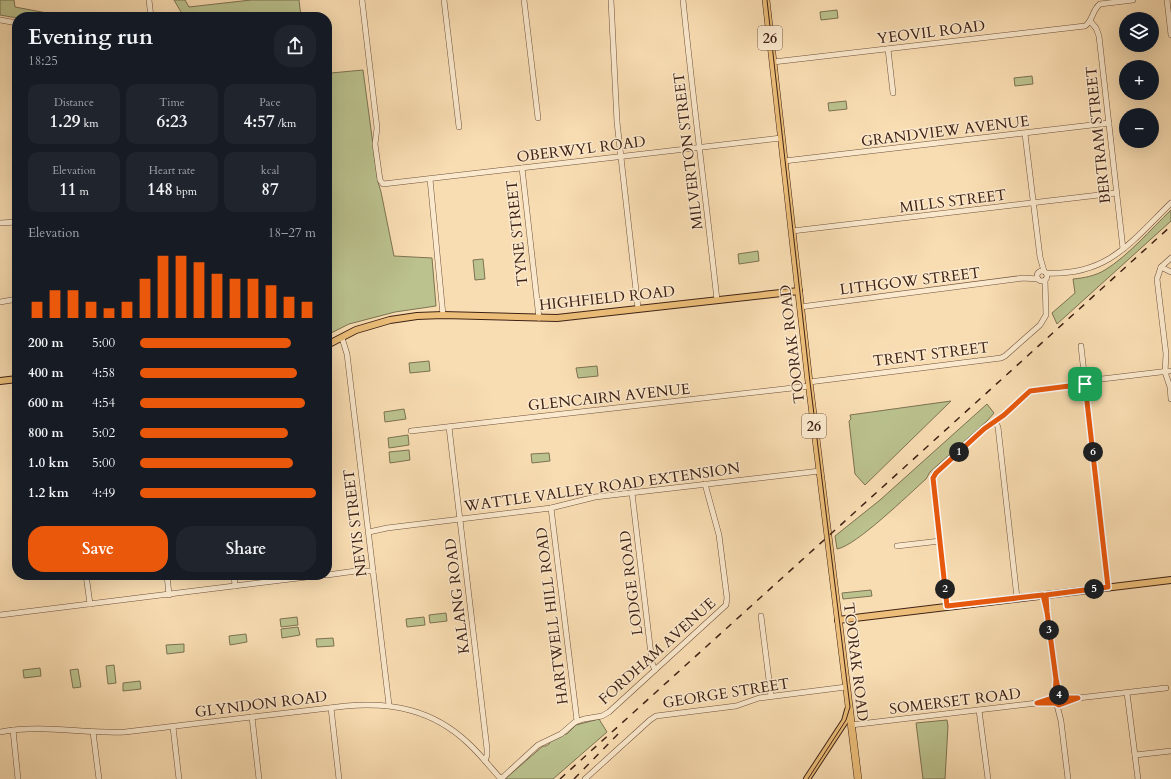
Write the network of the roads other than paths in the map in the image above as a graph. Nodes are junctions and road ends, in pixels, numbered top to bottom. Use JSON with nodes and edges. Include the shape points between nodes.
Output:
{"nodes":[{"id":1,"x":149,"y":0,"type":"edge"},
{"id":2,"x":362,"y":0,"type":"edge"},
{"id":3,"x":444,"y":0,"type":"edge"},
{"id":4,"x":524,"y":0,"type":"edge"},
{"id":5,"x":611,"y":0,"type":"edge"},
{"id":6,"x":683,"y":0,"type":"edge"},
{"id":7,"x":766,"y":0,"type":"edge"},
{"id":8,"x":1132,"y":0,"type":"edge"},
{"id":9,"x":1167,"y":0,"type":"edge"},
{"id":10,"x":150,"y":12,"type":"edge"},
{"id":11,"x":0,"y":20,"type":"edge"},
{"id":12,"x":1090,"y":21,"type":"junction"},
{"id":13,"x":12,"y":22,"type":"edge"},
{"id":14,"x":1171,"y":35,"type":"edge"},
{"id":15,"x":888,"y":49,"type":"junction"},
{"id":16,"x":773,"y":62,"type":"junction"},
{"id":17,"x":893,"y":93,"type":"dead end"},
{"id":18,"x":538,"y":118,"type":"dead end"},
{"id":19,"x":1109,"y":123,"type":"junction"},
{"id":20,"x":459,"y":127,"type":"dead end"},
{"id":21,"x":1025,"y":134,"type":"junction"},
{"id":22,"x":781,"y":138,"type":"junction"},
{"id":23,"x":700,"y":147,"type":"junction"},
{"id":24,"x":620,"y":156,"type":"junction"},
{"id":25,"x":784,"y":161,"type":"junction"},
{"id":26,"x":522,"y":168,"type":"junction"},
{"id":27,"x":430,"y":179,"type":"junction"},
{"id":28,"x":1116,"y":193,"type":"junction"},
{"id":29,"x":1171,"y":202,"type":"edge"},
{"id":30,"x":1033,"y":203,"type":"junction"},
{"id":31,"x":12,"y":222,"type":"edge"},
{"id":32,"x":0,"y":223,"type":"edge"},
{"id":33,"x":792,"y":231,"type":"junction"},
{"id":34,"x":1123,"y":249,"type":"junction"},
{"id":35,"x":1171,"y":258,"type":"edge"},
{"id":36,"x":1161,"y":267,"type":"junction"},
{"id":37,"x":1171,"y":272,"type":"edge"},
{"id":38,"x":1042,"y":276,"type":"junction"},
{"id":39,"x":799,"y":291,"type":"junction"},
{"id":40,"x":12,"y":300,"type":"edge"},
{"id":41,"x":717,"y":300,"type":"junction"},
{"id":42,"x":0,"y":302,"type":"edge"},
{"id":43,"x":800,"y":307,"type":"junction"},
{"id":44,"x":638,"y":308,"type":"junction"},
{"id":45,"x":443,"y":315,"type":"junction"},
{"id":46,"x":539,"y":318,"type":"junction"},
{"id":47,"x":342,"y":338,"type":"junction"},
{"id":48,"x":332,"y":343,"type":"edge"},
{"id":49,"x":1081,"y":346,"type":"dead end"},
{"id":50,"x":1167,"y":351,"type":"edge"},
{"id":51,"x":1167,"y":371,"type":"junction"},
{"id":52,"x":12,"y":380,"type":"edge"},
{"id":53,"x":0,"y":381,"type":"edge"},
{"id":54,"x":1085,"y":382,"type":"junction"},
{"id":55,"x":809,"y":384,"type":"junction"},
{"id":56,"x":1171,"y":399,"type":"edge"},
{"id":57,"x":995,"y":421,"type":"junction"},
{"id":58,"x":449,"y":427,"type":"junction"},
{"id":59,"x":411,"y":432,"type":"dead end"},
{"id":60,"x":820,"y":471,"type":"junction"},
{"id":61,"x":705,"y":484,"type":"junction"},
{"id":62,"x":632,"y":493,"type":"junction"},
{"id":63,"x":551,"y":508,"type":"junction"},
{"id":64,"x":460,"y":518,"type":"junction"},
{"id":65,"x":368,"y":530,"type":"junction"},
{"id":66,"x":940,"y":541,"type":"junction"},
{"id":67,"x":897,"y":546,"type":"dead end"},
{"id":68,"x":373,"y":569,"type":"junction"},
{"id":69,"x":332,"y":573,"type":"edge"},
{"id":70,"x":87,"y":580,"type":"edge"},
{"id":71,"x":168,"y":580,"type":"edge"},
{"id":72,"x":234,"y":580,"type":"edge"},
{"id":73,"x":275,"y":580,"type":"edge"},
{"id":74,"x":1171,"y":580,"type":"edge"},
{"id":75,"x":235,"y":586,"type":"junction"},
{"id":76,"x":1108,"y":587,"type":"junction"},
{"id":77,"x":169,"y":595,"type":"junction"},
{"id":78,"x":1045,"y":595,"type":"junction"},
{"id":79,"x":1017,"y":598,"type":"junction"},
{"id":80,"x":90,"y":604,"type":"junction"},
{"id":81,"x":947,"y":606,"type":"junction"},
{"id":82,"x":0,"y":615,"type":"edge"},
{"id":83,"x":761,"y":616,"type":"dead end"},
{"id":84,"x":838,"y":620,"type":"junction"},
{"id":85,"x":656,"y":670,"type":"junction"},
{"id":86,"x":846,"y":687,"type":"junction"},
{"id":87,"x":1166,"y":688,"type":"dead end"},
{"id":88,"x":1127,"y":692,"type":"junction"},
{"id":89,"x":771,"y":696,"type":"junction"},
{"id":90,"x":1058,"y":700,"type":"junction"},
{"id":91,"x":849,"y":704,"type":"junction"},
{"id":92,"x":389,"y":705,"type":"junction"},
{"id":93,"x":331,"y":708,"type":"junction"},
{"id":94,"x":979,"y":710,"type":"junction"},
{"id":95,"x":252,"y":717,"type":"junction"},
{"id":96,"x":576,"y":721,"type":"junction"},
{"id":97,"x":851,"y":725,"type":"junction"},
{"id":98,"x":173,"y":727,"type":"junction"},
{"id":99,"x":12,"y":730,"type":"junction"},
{"id":100,"x":0,"y":732,"type":"edge"},
{"id":101,"x":93,"y":732,"type":"junction"},
{"id":102,"x":837,"y":732,"type":"junction"},
{"id":103,"x":853,"y":738,"type":"junction"},
{"id":104,"x":1171,"y":751,"type":"edge"},
{"id":105,"x":1135,"y":755,"type":"junction"},
{"id":106,"x":485,"y":761,"type":"junction"},
{"id":107,"x":18,"y":779,"type":"edge"},
{"id":108,"x":99,"y":779,"type":"edge"},
{"id":109,"x":179,"y":779,"type":"edge"},
{"id":110,"x":259,"y":779,"type":"edge"},
{"id":111,"x":339,"y":779,"type":"edge"},
{"id":112,"x":501,"y":779,"type":"edge"},
{"id":113,"x":585,"y":779,"type":"edge"},
{"id":114,"x":807,"y":779,"type":"edge"},
{"id":115,"x":858,"y":779,"type":"edge"},
{"id":116,"x":988,"y":779,"type":"edge"},
{"id":117,"x":1068,"y":779,"type":"edge"},
{"id":118,"x":1138,"y":779,"type":"edge"}],
"edges":[{"from":1,"to":10,"type":"street"},
{"from":2,"to":27,"type":"street","name":"OBERWYL ROAD","via":[[377,128],[375,144],[380,180],[383,184]]},
{"from":3,"to":20,"type":"street"},
{"from":4,"to":18,"type":"street"},
{"from":5,"to":24,"type":"street"},
{"from":6,"to":23,"type":"street","name":"MILVERTON STREET"},
{"from":7,"to":16,"type":"highway","name":"TOORAK ROAD","number":"26"},
{"from":8,"to":12,"type":"street","via":[[1100,4]]},
{"from":9,"to":14,"type":"street"},
{"from":11,"to":13,"type":"street"},
{"from":12,"to":15,"type":"street","name":"YEOVIL ROAD","via":[[1083,26]]},
{"from":12,"to":19,"type":"street","name":"BERTRAM STREET","via":[[1099,36]]},
{"from":15,"to":16,"type":"street","name":"YEOVIL ROAD"},
{"from":15,"to":17,"type":"street"},
{"from":16,"to":22,"type":"highway","name":"TOORAK ROAD","number":"26"},
{"from":19,"to":21,"type":"street","name":"GRANDVIEW AVENUE"},
{"from":19,"to":28,"type":"street","name":"BERTRAM STREET"},
{"from":21,"to":25,"type":"street","name":"GRANDVIEW AVENUE"},
{"from":21,"to":30,"type":"street","name":"TRENT STREET"},
{"from":22,"to":23,"type":"street","name":"OBERWYL ROAD"},
{"from":22,"to":25,"type":"highway","name":"TOORAK ROAD","number":"26"},
{"from":23,"to":24,"type":"street","name":"OBERWYL ROAD"},
{"from":23,"to":41,"type":"street","name":"MILVERTON STREET"},
{"from":24,"to":26,"type":"street","name":"OBERWYL ROAD"},
{"from":24,"to":44,"type":"street"},
{"from":25,"to":33,"type":"highway","name":"TOORAK ROAD","number":"26"},
{"from":26,"to":27,"type":"street","name":"OBERWYL ROAD"},
{"from":26,"to":46,"type":"street","name":"TYNE STREET"},
{"from":27,"to":45,"type":"street"},
{"from":28,"to":30,"type":"street","name":"MILLS STREET"},
{"from":28,"to":34,"type":"street","name":"BERTRAM STREET"},
{"from":29,"to":34,"type":"street","name":"LITHGOW STREET"},
{"from":30,"to":33,"type":"street","name":"MILLS STREET"},
{"from":30,"to":38,"type":"street","name":"TRENT STREET"},
{"from":31,"to":32,"type":"street"},
{"from":33,"to":39,"type":"highway","name":"TOORAK ROAD","number":"26"},
{"from":34,"to":38,"type":"street","name":"LITHGOW STREET","via":[[1107,261],[1089,268]]},
{"from":35,"to":36,"type":"street"},
{"from":36,"to":37,"type":"street"},
{"from":36,"to":50,"type":"street","via":[[1157,279]]},
{"from":38,"to":43,"type":"street","name":"LITHGOW STREET"},
{"from":38,"to":55,"type":"street","name":"TRENT STREET","via":[[1046,312],[1043,321],[1003,357]]},
{"from":39,"to":41,"type":"main road","name":"HIGHFIELD ROAD"},
{"from":39,"to":43,"type":"highway","name":"TOORAK ROAD","number":"26"},
{"from":40,"to":42,"type":"street"},
{"from":41,"to":44,"type":"main road","name":"HIGHFIELD ROAD"},
{"from":43,"to":55,"type":"highway","name":"TOORAK ROAD","number":"26"},
{"from":44,"to":46,"type":"main road","name":"HIGHFIELD ROAD"},
{"from":45,"to":46,"type":"main road","name":"HIGHFIELD ROAD"},
{"from":45,"to":47,"type":"main road","name":"HIGHFIELD ROAD","via":[[390,320],[356,330]]},
{"from":47,"to":48,"type":"main road","name":"HIGHFIELD ROAD"},
{"from":47,"to":65,"type":"street","name":"NEVIS STREET","via":[[347,354]]},
{"from":49,"to":54,"type":"street"},
{"from":50,"to":51,"type":"street"},
{"from":51,"to":54,"type":"street"},
{"from":51,"to":56,"type":"street","via":[[1170,377]]},
{"from":52,"to":53,"type":"main road"},
{"from":54,"to":57,"type":"street","via":[[1032,390]]},
{"from":54,"to":76,"type":"street"},
{"from":55,"to":58,"type":"street","name":"GLENCAIRN AVENUE"},
{"from":55,"to":60,"type":"highway","name":"TOORAK ROAD","number":"26"},
{"from":57,"to":66,"type":"street","via":[[933,476]]},
{"from":57,"to":79,"type":"street","via":[[998,427]]},
{"from":58,"to":59,"type":"street","name":"GLENCAIRN AVENUE"},
{"from":58,"to":64,"type":"street","name":"KALANG ROAD"},
{"from":60,"to":61,"type":"street","name":"WATTLE VALLEY ROAD EXTENSION"},
{"from":60,"to":84,"type":"highway","name":"TOORAK ROAD","number":"26"},
{"from":61,"to":62,"type":"street","name":"WATTLE VALLEY ROAD EXTENSION"},
{"from":61,"to":85,"type":"street","name":"FORDHAM AVENUE","via":[[719,535],[727,603]]},
{"from":62,"to":63,"type":"street","name":"WATTLE VALLEY ROAD EXTENSION","via":[[591,498]]},
{"from":62,"to":85,"type":"street","name":"LODGE ROAD","via":[[652,663]]},
{"from":63,"to":64,"type":"street","name":"WATTLE VALLEY ROAD EXTENSION"},
{"from":63,"to":96,"type":"street","name":"HARTWELL HILL ROAD"},
{"from":64,"to":65,"type":"street","name":"WATTLE VALLEY ROAD EXTENSION"},
{"from":64,"to":106,"type":"street","name":"KALANG ROAD","via":[[487,749]]},
{"from":65,"to":68,"type":"street","name":"NEVIS STREET"},
{"from":66,"to":67,"type":"street"},
{"from":66,"to":81,"type":"street"},
{"from":68,"to":69,"type":"street"},
{"from":68,"to":92,"type":"street","name":"NEVIS STREET"},
{"from":70,"to":80,"type":"street"},
{"from":71,"to":77,"type":"street"},
{"from":72,"to":75,"type":"street"},
{"from":73,"to":75,"type":"street"},
{"from":74,"to":76,"type":"main road"},
{"from":75,"to":77,"type":"street"},
{"from":76,"to":78,"type":"main road"},
{"from":77,"to":80,"type":"street"},
{"from":78,"to":79,"type":"main road"},
{"from":78,"to":90,"type":"street"},
{"from":79,"to":81,"type":"main road"},
{"from":80,"to":82,"type":"street"},
{"from":81,"to":84,"type":"main road"},
{"from":83,"to":89,"type":"street"},
{"from":84,"to":86,"type":"highway","name":"TOORAK ROAD","number":"26"},
{"from":85,"to":96,"type":"street","name":"FORDHAM AVENUE","via":[[607,714]]},
{"from":86,"to":89,"type":"street","name":"GEORGE STREET"},
{"from":86,"to":91,"type":"highway","name":"TOORAK ROAD","number":"26"},
{"from":87,"to":88,"type":"street","name":"SOMERSET ROAD"},
{"from":88,"to":90,"type":"street","name":"SOMERSET ROAD"},
{"from":88,"to":105,"type":"street"},
{"from":89,"to":113,"type":"street","name":"GEORGE STREET","via":[[756,698],[736,706],[655,717]]},
{"from":90,"to":94,"type":"street","name":"SOMERSET ROAD"},
{"from":90,"to":117,"type":"street"},
{"from":91,"to":97,"type":"highway","name":"TOORAK ROAD","number":"26"},
{"from":91,"to":102,"type":"main road","via":[[846,718]]},
{"from":92,"to":93,"type":"street","name":"GLYNDON ROAD"},
{"from":92,"to":106,"type":"street","name":"GLYNDON ROAD","via":[[422,714],[442,723],[468,743]]},
{"from":93,"to":95,"type":"street","name":"GLYNDON ROAD"},
{"from":93,"to":111,"type":"street"},
{"from":94,"to":97,"type":"street","name":"SOMERSET ROAD"},
{"from":94,"to":116,"type":"street"},
{"from":95,"to":98,"type":"street","name":"GLYNDON ROAD"},
{"from":95,"to":110,"type":"street"},
{"from":96,"to":112,"type":"street","name":"FORDHAM AVENUE","via":[[561,734],[538,745]]},
{"from":97,"to":103,"type":"highway","name":"TOORAK ROAD","number":"26"},
{"from":98,"to":101,"type":"street","name":"GLYNDON ROAD"},
{"from":98,"to":109,"type":"street"},
{"from":99,"to":100,"type":"street","name":"GLYNDON ROAD"},
{"from":99,"to":101,"type":"street","name":"GLYNDON ROAD","via":[[44,728]]},
{"from":99,"to":107,"type":"street"},
{"from":101,"to":108,"type":"street"},
{"from":102,"to":103,"type":"main road","via":[[847,731]]},
{"from":102,"to":114,"type":"main road"},
{"from":103,"to":115,"type":"highway","name":"TOORAK ROAD","number":"26"},
{"from":104,"to":105,"type":"street"},
{"from":105,"to":118,"type":"street"},
{"from":106,"to":112,"type":"street","name":"GLYNDON ROAD"}]}
